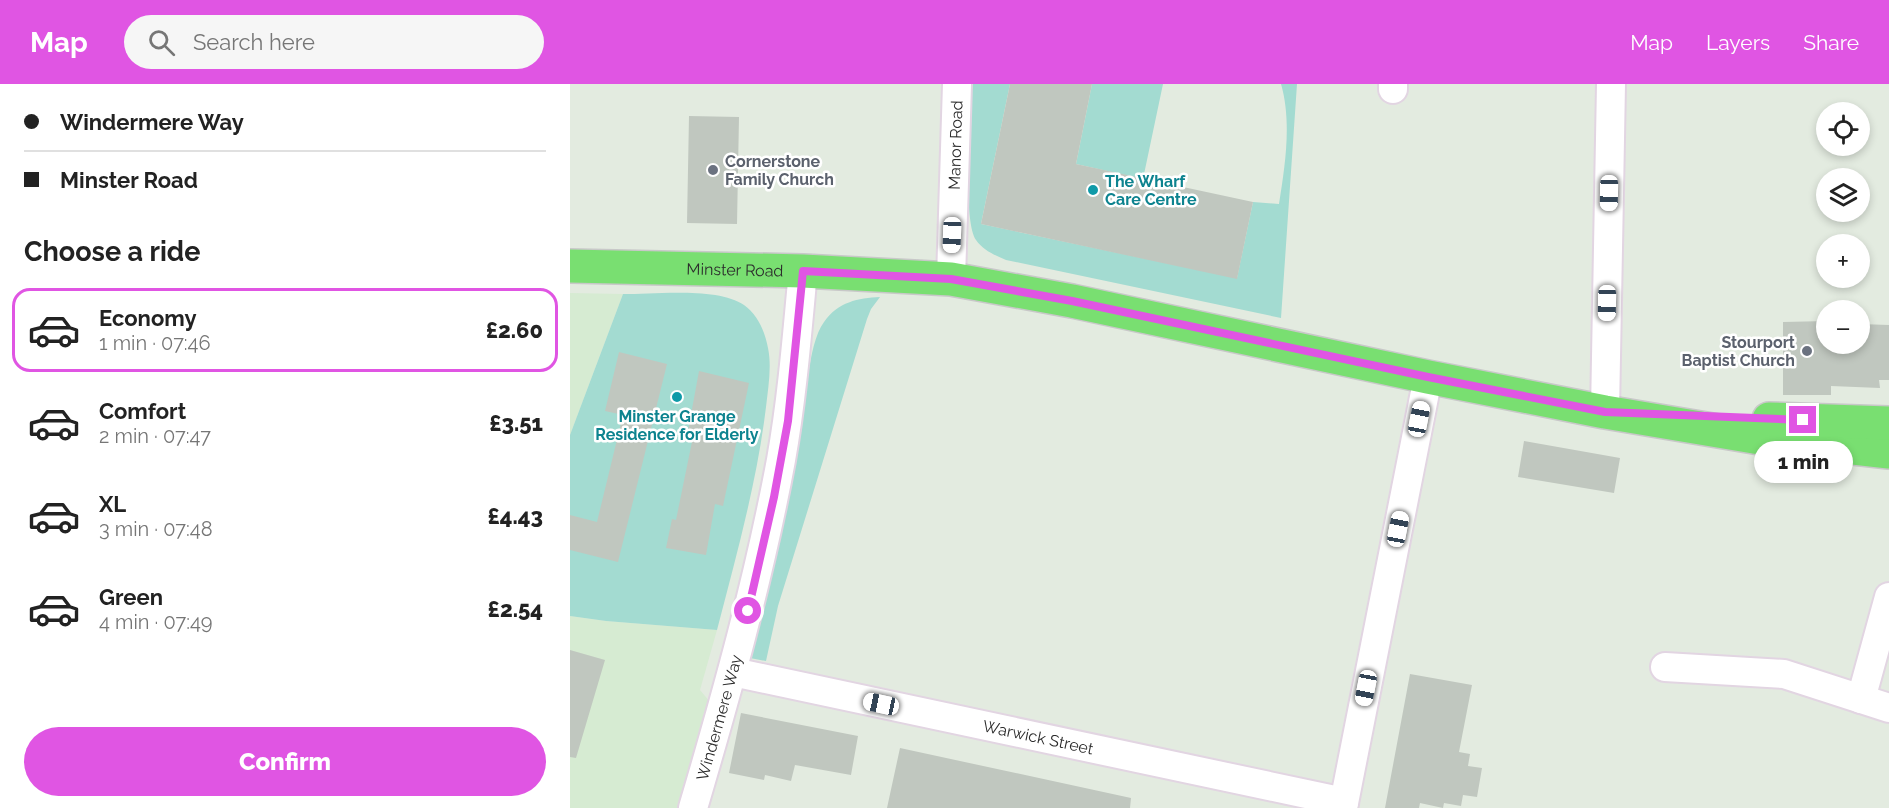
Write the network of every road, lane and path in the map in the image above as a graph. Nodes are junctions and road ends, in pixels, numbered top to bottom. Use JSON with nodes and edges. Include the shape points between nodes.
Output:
{"nodes":[{"id":1,"x":957,"y":84,"type":"edge"},
{"id":2,"x":1611,"y":84,"type":"edge"},
{"id":3,"x":570,"y":266,"type":"edge"},
{"id":4,"x":803,"y":271,"type":"junction"},
{"id":5,"x":951,"y":279,"type":"junction"},
{"id":6,"x":1428,"y":377,"type":"junction"},
{"id":7,"x":1605,"y":412,"type":"junction"},
{"id":8,"x":1889,"y":423,"type":"edge"},
{"id":9,"x":1889,"y":452,"type":"edge"},
{"id":10,"x":1889,"y":597,"type":"edge"},
{"id":11,"x":1665,"y":667,"type":"dead end"},
{"id":12,"x":733,"y":672,"type":"junction"},
{"id":13,"x":1862,"y":699,"type":"junction"},
{"id":14,"x":1889,"y":708,"type":"edge"},
{"id":15,"x":1344,"y":805,"type":"edge"},
{"id":16,"x":693,"y":808,"type":"edge"}],
"edges":[{"from":1,"to":5,"type":"street","name":"Manor Road"},
{"from":2,"to":7,"type":"street"},
{"from":3,"to":4,"type":"main road","name":"Minster Road"},
{"from":4,"to":5,"type":"main road","name":"Minster Road"},
{"from":4,"to":12,"type":"street","name":"Windermere Way","via":[[781,458]]},
{"from":5,"to":6,"type":"main road","name":"Minster Road"},
{"from":6,"to":7,"type":"main road","name":"Minster Road"},
{"from":6,"to":15,"type":"street"},
{"from":7,"to":8,"type":"main road","name":"Minster Road"},
{"from":7,"to":9,"type":"main road","name":"Minster Road","via":[[1754,437]]},
{"from":10,"to":13,"type":"street"},
{"from":11,"to":13,"type":"street","via":[[1784,674]]},
{"from":12,"to":15,"type":"street","name":"Warwick Street"},
{"from":12,"to":16,"type":"street","name":"Windermere Way"},
{"from":13,"to":14,"type":"street"}]}
